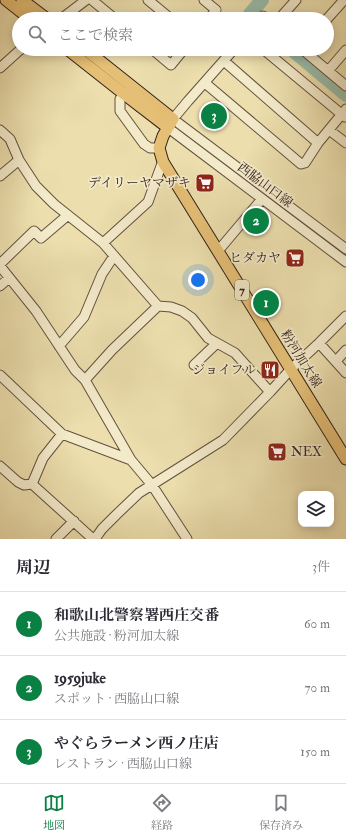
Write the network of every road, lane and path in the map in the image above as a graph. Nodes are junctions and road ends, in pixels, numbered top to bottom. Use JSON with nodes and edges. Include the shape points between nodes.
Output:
{"nodes":[{"id":1,"x":6,"y":0,"type":"edge"},
{"id":2,"x":22,"y":0,"type":"edge"},
{"id":3,"x":86,"y":0,"type":"edge"},
{"id":4,"x":92,"y":0,"type":"edge"},
{"id":5,"x":148,"y":0,"type":"edge"},
{"id":6,"x":204,"y":0,"type":"edge"},
{"id":7,"x":296,"y":0,"type":"edge"},
{"id":8,"x":344,"y":0,"type":"edge"},
{"id":9,"x":21,"y":12,"type":"edge"},
{"id":10,"x":37,"y":12,"type":"edge"},
{"id":11,"x":70,"y":12,"type":"edge"},
{"id":12,"x":107,"y":12,"type":"edge"},
{"id":13,"x":163,"y":12,"type":"edge"},
{"id":14,"x":214,"y":12,"type":"edge"},
{"id":15,"x":285,"y":12,"type":"edge"},
{"id":16,"x":333,"y":12,"type":"edge"},
{"id":17,"x":346,"y":50,"type":"edge"},
{"id":18,"x":13,"y":56,"type":"edge"},
{"id":19,"x":76,"y":56,"type":"edge"},
{"id":20,"x":92,"y":56,"type":"edge"},
{"id":21,"x":160,"y":56,"type":"edge"},
{"id":22,"x":178,"y":56,"type":"edge"},
{"id":23,"x":228,"y":56,"type":"edge"},
{"id":24,"x":272,"y":56,"type":"edge"},
{"id":25,"x":310,"y":56,"type":"edge"},
{"id":26,"x":224,"y":61,"type":"junction"},
{"id":27,"x":0,"y":68,"type":"edge"},
{"id":28,"x":328,"y":71,"type":"junction"},
{"id":29,"x":205,"y":83,"type":"junction"},
{"id":30,"x":346,"y":86,"type":"edge"},
{"id":31,"x":124,"y":94,"type":"junction"},
{"id":32,"x":344,"y":114,"type":"edge"},
{"id":33,"x":170,"y":123,"type":"junction"},
{"id":34,"x":0,"y":130,"type":"edge"},
{"id":35,"x":329,"y":130,"type":"junction"},
{"id":36,"x":346,"y":143,"type":"edge"},
{"id":37,"x":318,"y":144,"type":"junction"},
{"id":38,"x":158,"y":148,"type":"junction"},
{"id":39,"x":19,"y":160,"type":"junction"},
{"id":40,"x":163,"y":162,"type":"junction"},
{"id":41,"x":0,"y":176,"type":"edge"},
{"id":42,"x":262,"y":199,"type":"junction"},
{"id":43,"x":68,"y":215,"type":"junction"},
{"id":44,"x":103,"y":243,"type":"junction"},
{"id":45,"x":346,"y":249,"type":"edge"},
{"id":46,"x":218,"y":251,"type":"junction"},
{"id":47,"x":114,"y":256,"type":"junction"},
{"id":48,"x":346,"y":262,"type":"edge"},
{"id":49,"x":0,"y":265,"type":"edge"},
{"id":50,"x":9,"y":278,"type":"junction"},
{"id":51,"x":0,"y":286,"type":"edge"},
{"id":52,"x":158,"y":306,"type":"junction"},
{"id":53,"x":346,"y":316,"type":"edge"},
{"id":54,"x":217,"y":343,"type":"junction"},
{"id":55,"x":319,"y":343,"type":"junction"},
{"id":56,"x":59,"y":346,"type":"junction"},
{"id":57,"x":346,"y":350,"type":"edge"},
{"id":58,"x":336,"y":361,"type":"junction"},
{"id":59,"x":194,"y":365,"type":"dead end"},
{"id":60,"x":291,"y":369,"type":"junction"},
{"id":61,"x":346,"y":373,"type":"edge"},
{"id":62,"x":0,"y":375,"type":"edge"},
{"id":63,"x":85,"y":380,"type":"junction"},
{"id":64,"x":270,"y":392,"type":"junction"},
{"id":65,"x":62,"y":434,"type":"junction"},
{"id":66,"x":346,"y":459,"type":"edge"},
{"id":67,"x":131,"y":460,"type":"junction"},
{"id":68,"x":0,"y":466,"type":"edge"},
{"id":69,"x":32,"y":484,"type":"junction"},
{"id":70,"x":152,"y":485,"type":"junction"},
{"id":71,"x":74,"y":520,"type":"junction"},
{"id":72,"x":56,"y":539,"type":"edge"},
{"id":73,"x":94,"y":539,"type":"edge"},
{"id":74,"x":187,"y":539,"type":"edge"}],
"edges":[{"from":1,"to":9,"type":"main road"},
{"from":2,"to":10,"type":"main road"},
{"from":3,"to":11,"type":"street"},
{"from":4,"to":12,"type":"street"},
{"from":5,"to":13,"type":"street"},
{"from":6,"to":14,"type":"street","via":[[216,10]]},
{"from":7,"to":15,"type":"street"},
{"from":8,"to":16,"type":"street"},
{"from":17,"to":28,"type":"street"},
{"from":18,"to":27,"type":"street"},
{"from":19,"to":31,"type":"main road"},
{"from":20,"to":33,"type":"main road"},
{"from":21,"to":22,"type":"street","via":[[171,65]]},
{"from":23,"to":26,"type":"street"},
{"from":24,"to":32,"type":"street"},
{"from":25,"to":28,"type":"street"},
{"from":26,"to":29,"type":"street"},
{"from":26,"to":37,"type":"street"},
{"from":28,"to":30,"type":"street"},
{"from":29,"to":33,"type":"street"},
{"from":29,"to":37,"type":"street","via":[[301,164],[305,163]]},
{"from":31,"to":33,"type":"main road"},
{"from":31,"to":38,"type":"street","via":[[120,99],[120,111],[144,144],[150,148]]},
{"from":32,"to":35,"type":"street"},
{"from":33,"to":38,"type":"main road"},
{"from":33,"to":42,"type":"street","name":"西脇山口線"},
{"from":33,"to":45,"type":"street","name":"西脇山口線"},
{"from":34,"to":39,"type":"street","via":[[10,139]]},
{"from":35,"to":36,"type":"street"},
{"from":35,"to":37,"type":"street"},
{"from":38,"to":40,"type":"main road","name":"粉河加太線","number":"7"},
{"from":39,"to":41,"type":"street"},
{"from":39,"to":43,"type":"street","via":[[36,186]]},
{"from":40,"to":44,"type":"street","via":[[148,202]]},
{"from":40,"to":46,"type":"main road","name":"粉河加太線","number":"7"},
{"from":42,"to":46,"type":"street"},
{"from":42,"to":48,"type":"street","name":"西脇山口線"},
{"from":43,"to":44,"type":"street"},
{"from":43,"to":49,"type":"street","via":[[41,238],[34,231]]},
{"from":44,"to":47,"type":"street"},
{"from":46,"to":60,"type":"main road","name":"粉河加太線","number":"7"},
{"from":47,"to":52,"type":"street"},
{"from":47,"to":56,"type":"street","via":[[102,274],[84,318]]},
{"from":49,"to":50,"type":"street"},
{"from":50,"to":51,"type":"street"},
{"from":50,"to":56,"type":"street","via":[[36,311]]},
{"from":52,"to":54,"type":"street","via":[[182,310],[208,338]]},
{"from":52,"to":63,"type":"street"},
{"from":53,"to":55,"type":"street"},
{"from":54,"to":59,"type":"street"},
{"from":54,"to":64,"type":"street","via":[[235,353]]},
{"from":55,"to":58,"type":"street"},
{"from":55,"to":60,"type":"street"},
{"from":56,"to":63,"type":"street"},
{"from":57,"to":58,"type":"street"},
{"from":58,"to":61,"type":"street"},
{"from":60,"to":64,"type":"street"},
{"from":60,"to":66,"type":"main road","name":"粉河加太線","number":"7"},
{"from":62,"to":65,"type":"street"},
{"from":63,"to":67,"type":"street"},
{"from":64,"to":70,"type":"street","via":[[223,440]]},
{"from":65,"to":67,"type":"street"},
{"from":65,"to":69,"type":"street","via":[[43,458]]},
{"from":67,"to":70,"type":"street"},
{"from":68,"to":69,"type":"street","via":[[18,482],[24,485]]},
{"from":69,"to":71,"type":"street"},
{"from":70,"to":73,"type":"street","via":[[139,493]]},
{"from":70,"to":74,"type":"street"},
{"from":71,"to":72,"type":"street"},
{"from":71,"to":73,"type":"street"}]}
